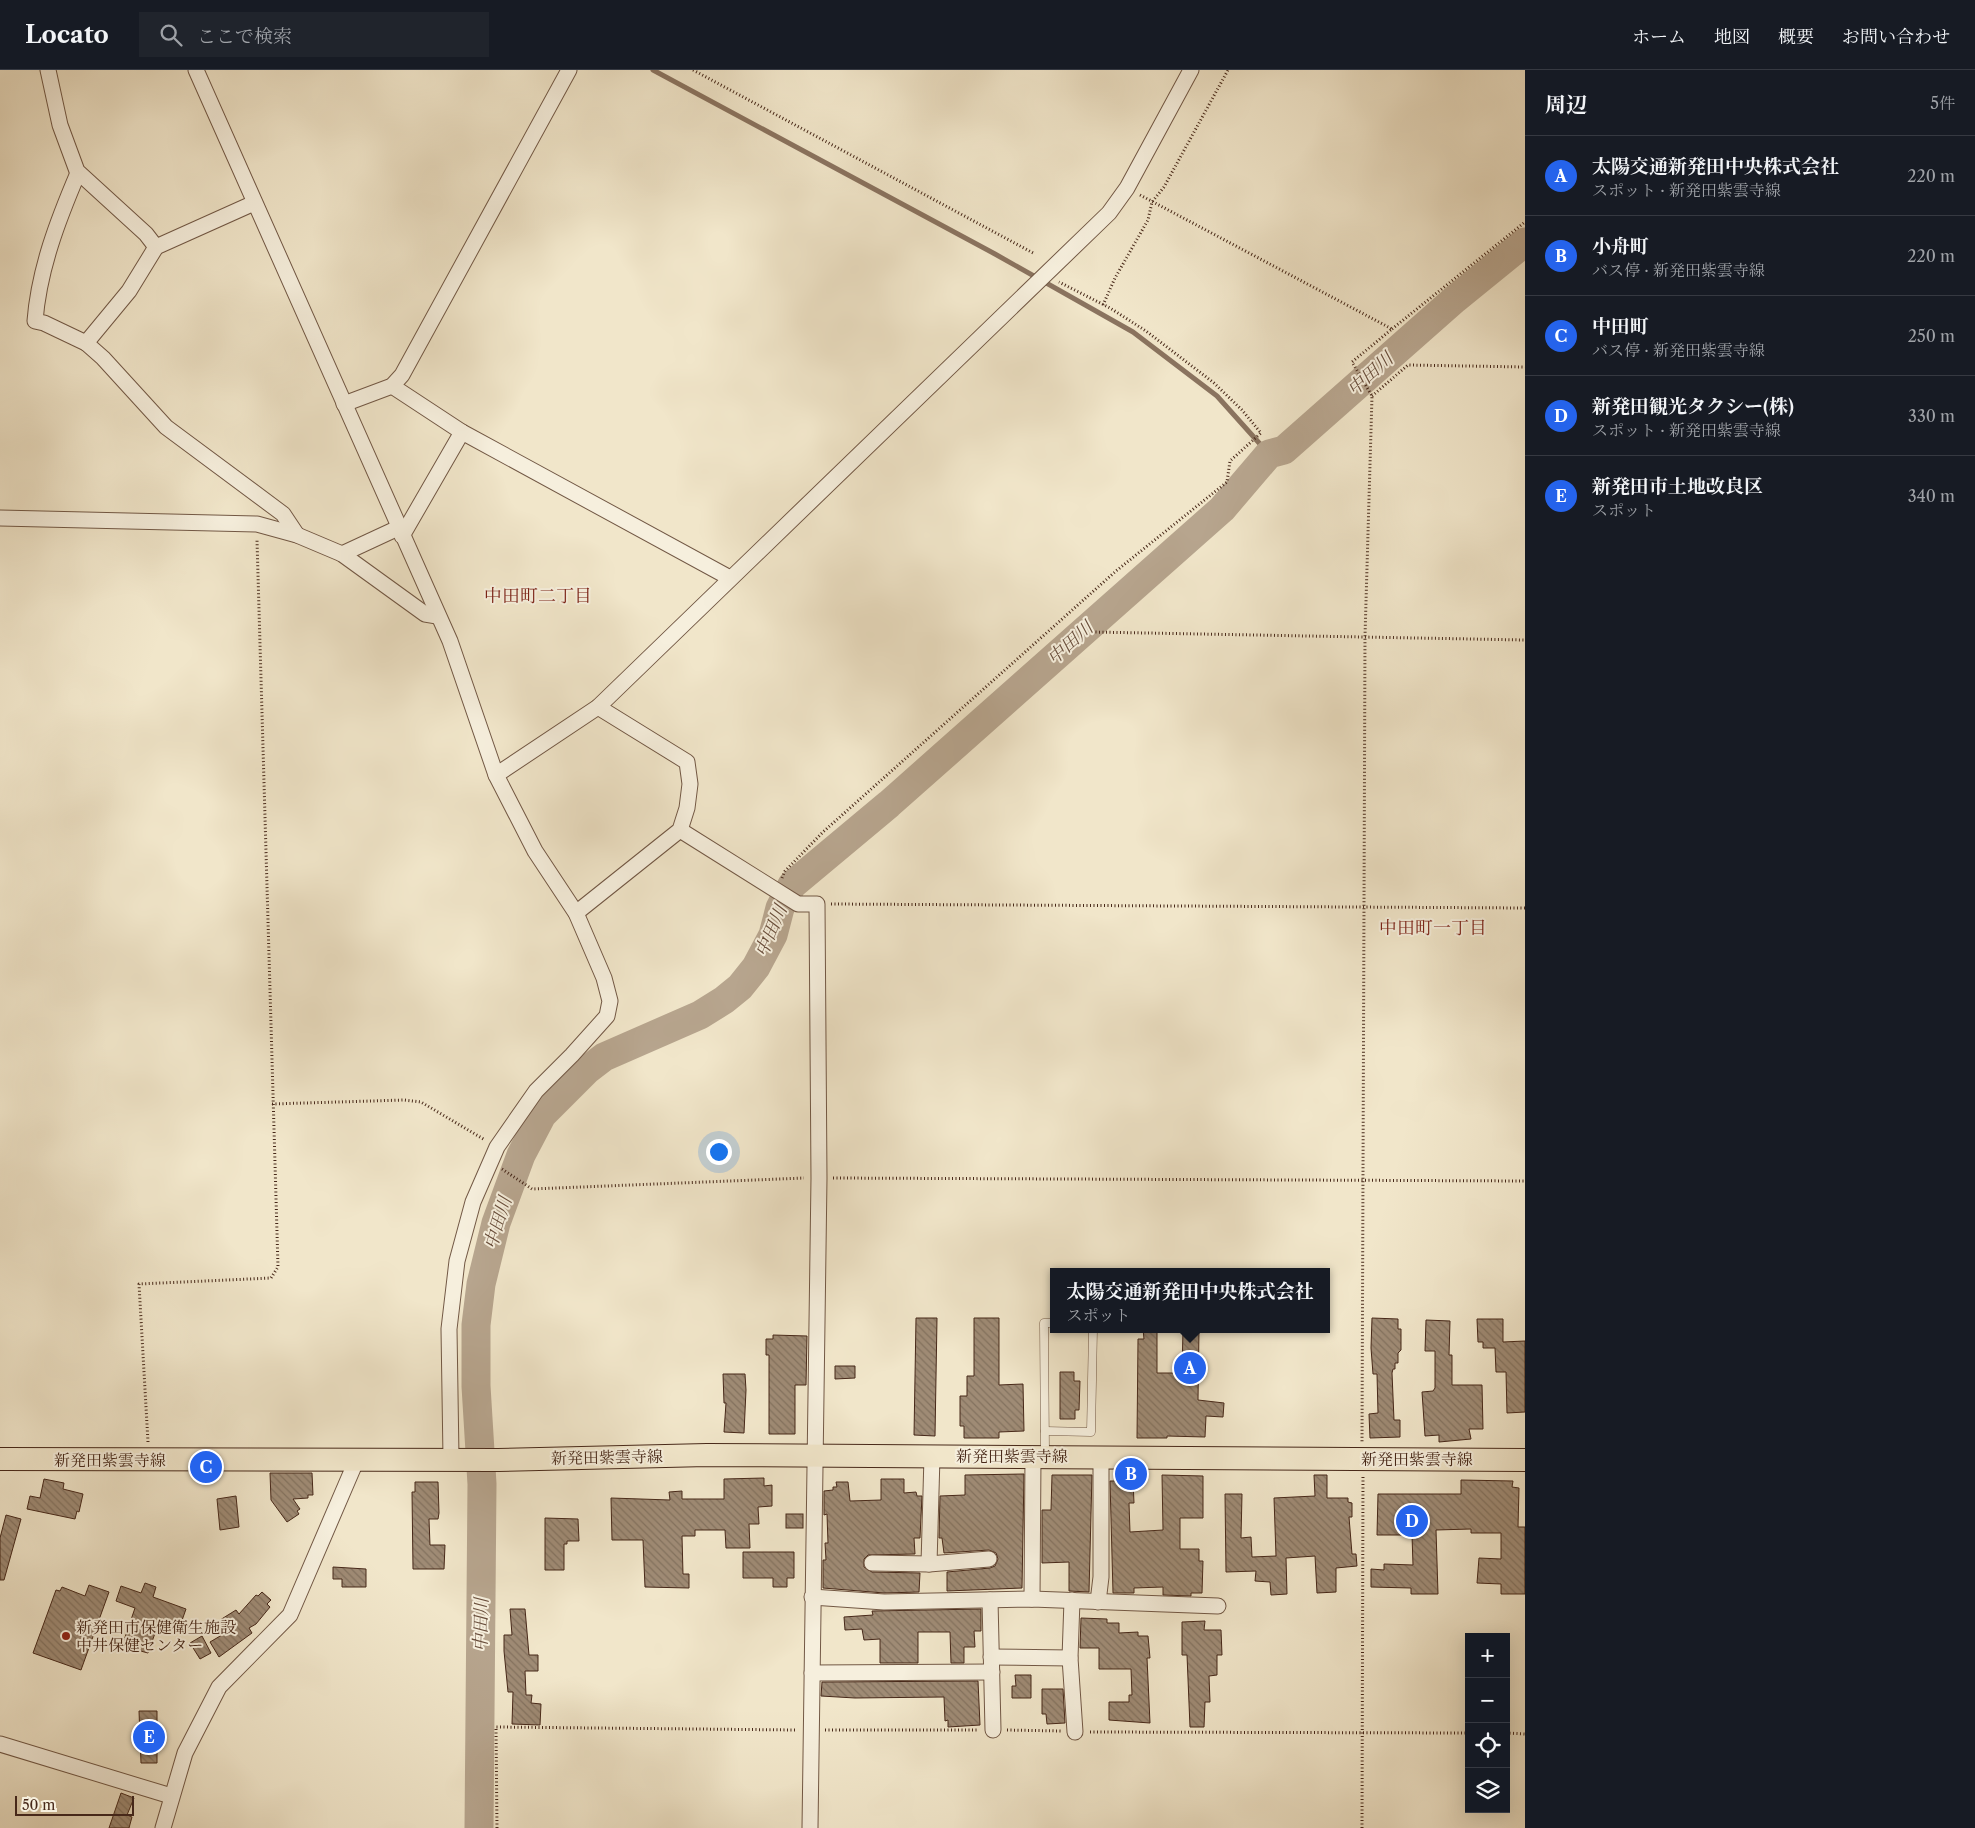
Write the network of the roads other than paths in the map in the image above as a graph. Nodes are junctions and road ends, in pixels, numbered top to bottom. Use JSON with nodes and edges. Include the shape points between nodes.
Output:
{"nodes":[{"id":1,"x":48,"y":70,"type":"edge"},
{"id":2,"x":196,"y":70,"type":"edge"},
{"id":3,"x":569,"y":70,"type":"edge"},
{"id":4,"x":1191,"y":70,"type":"edge"},
{"id":5,"x":78,"y":172,"type":"junction"},
{"id":6,"x":254,"y":203,"type":"junction"},
{"id":7,"x":156,"y":247,"type":"junction"},
{"id":8,"x":86,"y":343,"type":"junction"},
{"id":9,"x":392,"y":386,"type":"junction"},
{"id":10,"x":344,"y":404,"type":"junction"},
{"id":11,"x":462,"y":432,"type":"junction"},
{"id":12,"x":0,"y":518,"type":"edge"},
{"id":13,"x":400,"y":532,"type":"junction"},
{"id":14,"x":297,"y":535,"type":"junction"},
{"id":15,"x":342,"y":554,"type":"junction"},
{"id":16,"x":730,"y":578,"type":"junction"},
{"id":17,"x":437,"y":616,"type":"junction"},
{"id":18,"x":598,"y":707,"type":"junction"},
{"id":19,"x":496,"y":775,"type":"junction"},
{"id":20,"x":680,"y":830,"type":"junction"},
{"id":21,"x":576,"y":914,"type":"junction"},
{"id":22,"x":1050,"y":1323,"type":"edge"},
{"id":23,"x":1093,"y":1333,"type":"edge"},
{"id":24,"x":1045,"y":1431,"type":"junction"},
{"id":25,"x":814,"y":1456,"type":"junction"},
{"id":26,"x":932,"y":1456,"type":"junction"},
{"id":27,"x":1039,"y":1456,"type":"junction"},
{"id":28,"x":1101,"y":1456,"type":"junction"},
{"id":29,"x":0,"y":1459,"type":"edge"},
{"id":30,"x":455,"y":1459,"type":"junction"},
{"id":31,"x":357,"y":1460,"type":"junction"},
{"id":32,"x":1525,"y":1460,"type":"edge"},
{"id":33,"x":989,"y":1559,"type":"dead end"},
{"id":34,"x":872,"y":1563,"type":"dead end"},
{"id":35,"x":929,"y":1564,"type":"junction"},
{"id":36,"x":812,"y":1597,"type":"junction"},
{"id":37,"x":1032,"y":1599,"type":"junction"},
{"id":38,"x":990,"y":1600,"type":"junction"},
{"id":39,"x":1072,"y":1600,"type":"junction"},
{"id":40,"x":1098,"y":1602,"type":"junction"},
{"id":41,"x":1218,"y":1606,"type":"dead end"},
{"id":42,"x":1070,"y":1658,"type":"junction"},
{"id":43,"x":992,"y":1664,"type":"junction"},
{"id":44,"x":812,"y":1673,"type":"junction"},
{"id":45,"x":993,"y":1730,"type":"dead end"},
{"id":46,"x":1075,"y":1732,"type":"dead end"},
{"id":47,"x":0,"y":1744,"type":"edge"},
{"id":48,"x":171,"y":1796,"type":"junction"},
{"id":49,"x":163,"y":1828,"type":"edge"},
{"id":50,"x":810,"y":1828,"type":"edge"}],
"edges":[{"from":1,"to":5,"type":"street","via":[[60,125]]},
{"from":2,"to":6,"type":"street"},
{"from":3,"to":9,"type":"street","via":[[402,375]]},
{"from":4,"to":16,"type":"street","via":[[1127,188],[1109,212]]},
{"from":5,"to":7,"type":"street"},
{"from":5,"to":8,"type":"street","via":[[37,291],[35,321]]},
{"from":6,"to":7,"type":"street"},
{"from":6,"to":10,"type":"street"},
{"from":7,"to":8,"type":"street","via":[[129,291]]},
{"from":8,"to":14,"type":"street","via":[[166,427],[283,514]]},
{"from":9,"to":10,"type":"street"},
{"from":9,"to":11,"type":"street"},
{"from":10,"to":13,"type":"street"},
{"from":11,"to":13,"type":"street"},
{"from":11,"to":16,"type":"street"},
{"from":12,"to":14,"type":"street","via":[[257,524]]},
{"from":13,"to":15,"type":"street"},
{"from":13,"to":17,"type":"street"},
{"from":14,"to":15,"type":"street"},
{"from":15,"to":17,"type":"street","via":[[425,614]]},
{"from":16,"to":18,"type":"street"},
{"from":17,"to":19,"type":"street","via":[[450,641]]},
{"from":18,"to":19,"type":"street"},
{"from":18,"to":20,"type":"street","via":[[687,762],[690,784],[688,808]]},
{"from":19,"to":21,"type":"street","via":[[535,851]]},
{"from":20,"to":21,"type":"street"},
{"from":20,"to":25,"type":"street","via":[[798,904],[817,904],[819,1178]]},
{"from":21,"to":30,"type":"street","via":[[604,978],[610,1001],[606,1016],[536,1091],[497,1147],[473,1202],[457,1261],[449,1329]]},
{"from":22,"to":24,"type":"lane","via":[[1044,1323]]},
{"from":23,"to":24,"type":"lane","via":[[1091,1432]]},
{"from":24,"to":27,"type":"lane"},
{"from":25,"to":26,"type":"main road","name":"新発田紫雲寺線"},
{"from":25,"to":30,"type":"main road","name":"新発田紫雲寺線"},
{"from":25,"to":36,"type":"street"},
{"from":26,"to":27,"type":"main road","name":"新発田紫雲寺線"},
{"from":26,"to":35,"type":"street"},
{"from":27,"to":28,"type":"main road","name":"新発田紫雲寺線"},
{"from":27,"to":37,"type":"street"},
{"from":28,"to":32,"type":"main road","name":"新発田紫雲寺線"},
{"from":28,"to":40,"type":"street"},
{"from":29,"to":31,"type":"main road","name":"新発田紫雲寺線"},
{"from":30,"to":31,"type":"main road","name":"新発田紫雲寺線"},
{"from":31,"to":48,"type":"street","via":[[290,1615],[219,1687],[185,1753]]},
{"from":33,"to":35,"type":"street"},
{"from":34,"to":35,"type":"street"},
{"from":36,"to":38,"type":"street","via":[[884,1602]]},
{"from":36,"to":44,"type":"street"},
{"from":37,"to":38,"type":"street"},
{"from":37,"to":39,"type":"street"},
{"from":38,"to":43,"type":"street"},
{"from":39,"to":40,"type":"street"},
{"from":39,"to":42,"type":"street"},
{"from":40,"to":41,"type":"street"},
{"from":42,"to":43,"type":"street"},
{"from":42,"to":46,"type":"street"},
{"from":43,"to":44,"type":"street"},
{"from":43,"to":45,"type":"street"},
{"from":44,"to":50,"type":"street"},
{"from":47,"to":48,"type":"street"},
{"from":48,"to":49,"type":"street"}]}
